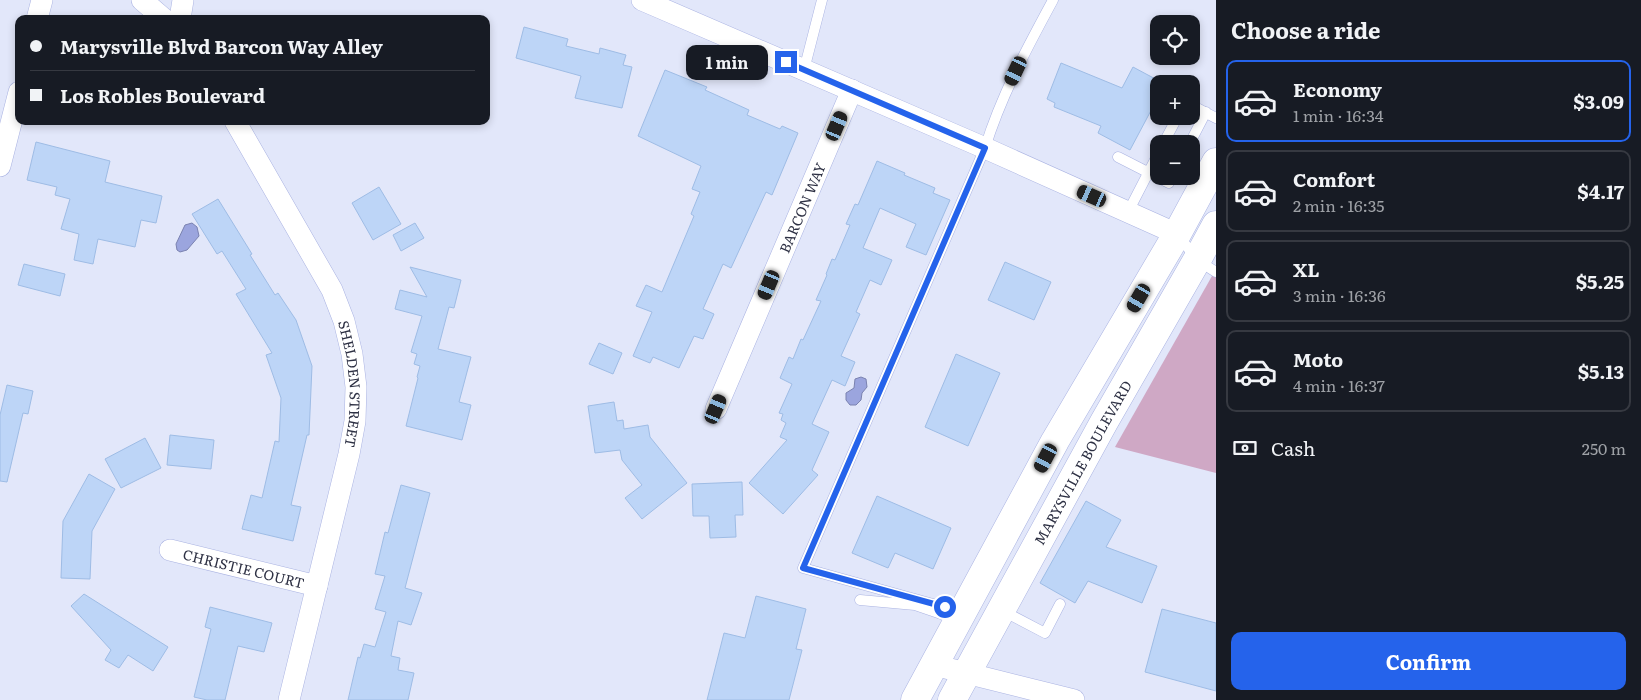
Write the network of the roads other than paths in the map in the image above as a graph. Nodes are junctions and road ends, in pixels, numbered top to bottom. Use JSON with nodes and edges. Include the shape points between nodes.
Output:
{"nodes":[{"id":1,"x":42,"y":0,"type":"edge"},
{"id":2,"x":142,"y":0,"type":"edge"},
{"id":3,"x":183,"y":0,"type":"edge"},
{"id":4,"x":642,"y":0,"type":"edge"},
{"id":5,"x":822,"y":0,"type":"edge"},
{"id":6,"x":1053,"y":0,"type":"edge"},
{"id":7,"x":38,"y":15,"type":"edge"},
{"id":8,"x":159,"y":15,"type":"edge"},
{"id":9,"x":181,"y":15,"type":"edge"},
{"id":10,"x":804,"y":70,"type":"junction"},
{"id":11,"x":852,"y":90,"type":"junction"},
{"id":12,"x":15,"y":108,"type":"edge"},
{"id":13,"x":1200,"y":109,"type":"edge"},
{"id":14,"x":1206,"y":112,"type":"junction"},
{"id":15,"x":1216,"y":118,"type":"edge"},
{"id":16,"x":236,"y":125,"type":"edge"},
{"id":17,"x":1194,"y":135,"type":"edge"},
{"id":18,"x":985,"y":148,"type":"junction"},
{"id":19,"x":1118,"y":157,"type":"dead end"},
{"id":20,"x":1216,"y":162,"type":"edge"},
{"id":21,"x":0,"y":166,"type":"edge"},
{"id":22,"x":1150,"y":168,"type":"edge"},
{"id":23,"x":1148,"y":172,"type":"junction"},
{"id":24,"x":1128,"y":212,"type":"junction"},
{"id":25,"x":1212,"y":230,"type":"edge"},
{"id":26,"x":1181,"y":233,"type":"junction"},
{"id":27,"x":1207,"y":266,"type":"edge"},
{"id":28,"x":716,"y":409,"type":"dead end"},
{"id":29,"x":170,"y":550,"type":"dead end"},
{"id":30,"x":317,"y":586,"type":"junction"},
{"id":31,"x":860,"y":600,"type":"dead end"},
{"id":32,"x":1060,"y":604,"type":"dead end"},
{"id":33,"x":1000,"y":610,"type":"junction"},
{"id":34,"x":961,"y":616,"type":"junction"},
{"id":35,"x":934,"y":664,"type":"junction"},
{"id":36,"x":966,"y":673,"type":"junction"},
{"id":37,"x":289,"y":700,"type":"edge"},
{"id":38,"x":915,"y":700,"type":"edge"},
{"id":39,"x":952,"y":700,"type":"edge"},
{"id":40,"x":1074,"y":700,"type":"edge"}],
"edges":[{"from":1,"to":7,"type":"street"},
{"from":2,"to":8,"type":"street"},
{"from":3,"to":9,"type":"street"},
{"from":4,"to":10,"type":"street"},
{"from":5,"to":10,"type":"lane"},
{"from":6,"to":18,"type":"lane","via":[[994,118]]},
{"from":10,"to":11,"type":"street"},
{"from":11,"to":18,"type":"street"},
{"from":11,"to":28,"type":"street","name":"BARCON WAY"},
{"from":12,"to":21,"type":"street"},
{"from":13,"to":14,"type":"lane"},
{"from":14,"to":15,"type":"lane"},
{"from":14,"to":17,"type":"lane"},
{"from":16,"to":30,"type":"street","name":"SHELDEN STREET","via":[[332,290],[352,354],[356,388],[353,430]]},
{"from":18,"to":24,"type":"street"},
{"from":18,"to":34,"type":"lane","via":[[803,568]]},
{"from":19,"to":23,"type":"lane"},
{"from":20,"to":26,"type":"main road"},
{"from":22,"to":23,"type":"lane"},
{"from":23,"to":24,"type":"lane"},
{"from":24,"to":26,"type":"street"},
{"from":25,"to":27,"type":"main road","name":"MARYSVILLE BOULEVARD"},
{"from":26,"to":27,"type":"lane"},
{"from":26,"to":34,"type":"main road","via":[[1055,442]]},
{"from":27,"to":33,"type":"main road","name":"MARYSVILLE BOULEVARD","via":[[1131,373]]},
{"from":29,"to":30,"type":"street","name":"CHRISTIE COURT"},
{"from":30,"to":37,"type":"street","name":"SHELDEN STREET"},
{"from":31,"to":34,"type":"lane","via":[[915,605]]},
{"from":32,"to":33,"type":"lane","via":[[1045,633]]},
{"from":33,"to":36,"type":"main road","name":"MARYSVILLE BOULEVARD"},
{"from":34,"to":35,"type":"main road"},
{"from":35,"to":36,"type":"street"},
{"from":35,"to":38,"type":"main road"},
{"from":36,"to":39,"type":"main road","name":"MARYSVILLE BOULEVARD"},
{"from":36,"to":40,"type":"street"}]}
